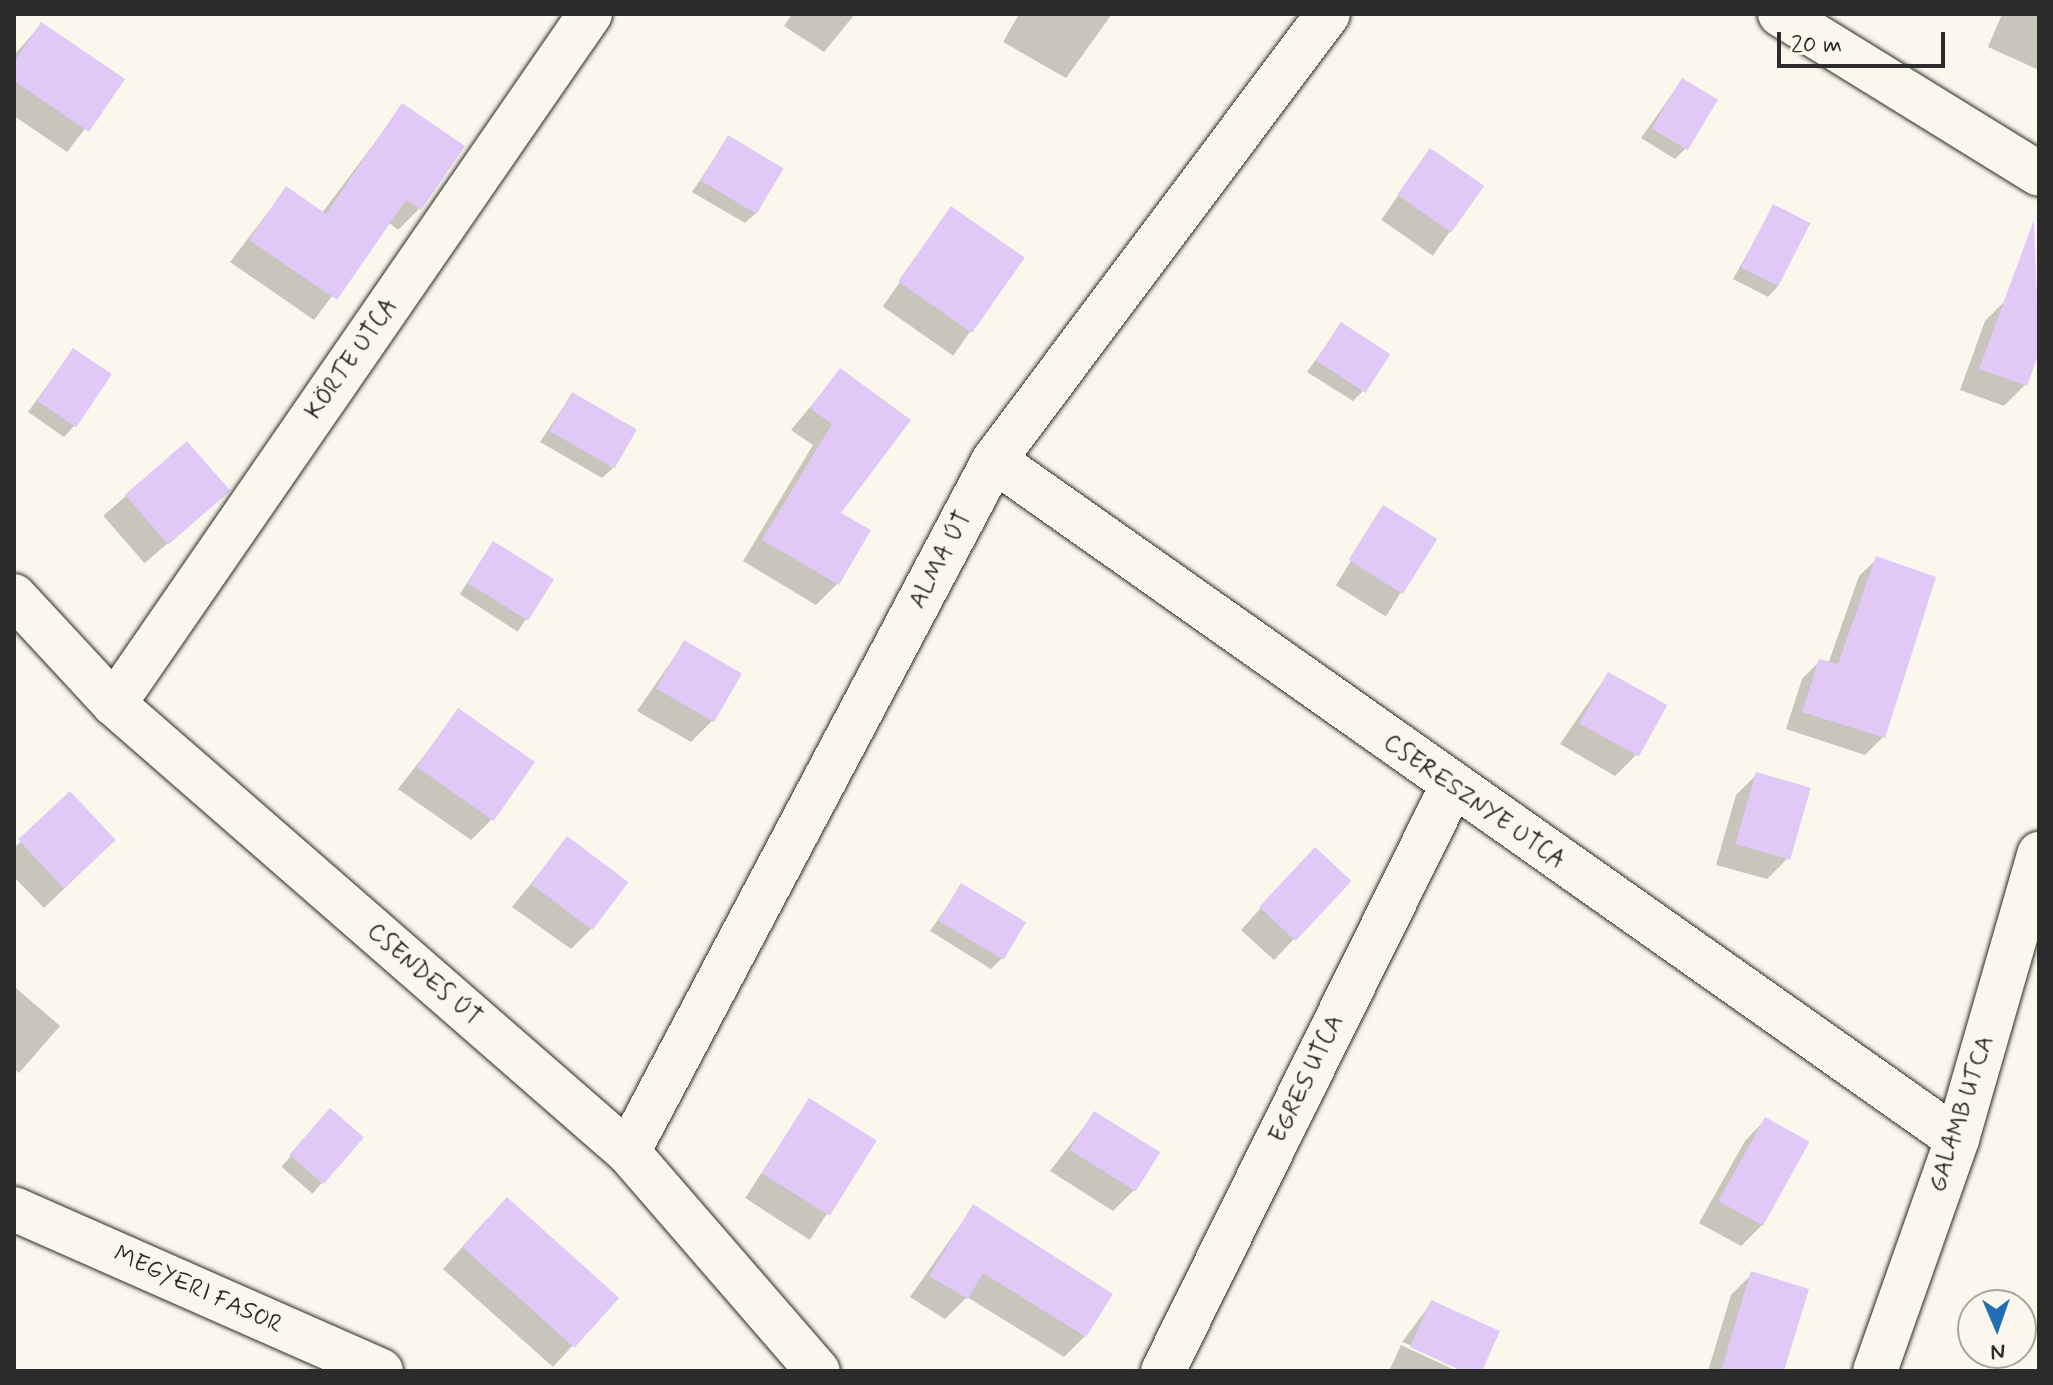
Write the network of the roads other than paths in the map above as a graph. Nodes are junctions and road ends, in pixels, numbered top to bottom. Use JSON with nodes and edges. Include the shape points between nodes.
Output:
{"nodes":[{"id":1,"x":590,"y":14,"type":"edge"},
{"id":2,"x":1328,"y":14,"type":"edge"},
{"id":3,"x":1780,"y":14,"type":"edge"},
{"id":4,"x":2039,"y":174,"type":"edge"},
{"id":5,"x":994,"y":460,"type":"junction"},
{"id":6,"x":14,"y":596,"type":"edge"},
{"id":7,"x":114,"y":704,"type":"junction"},
{"id":8,"x":1452,"y":786,"type":"junction"},
{"id":9,"x":2039,"y":854,"type":"edge"},
{"id":10,"x":1957,"y":1139,"type":"junction"},
{"id":11,"x":628,"y":1152,"type":"junction"},
{"id":12,"x":14,"y":1209,"type":"edge"},
{"id":13,"x":381,"y":1371,"type":"edge"},
{"id":14,"x":818,"y":1371,"type":"edge"},
{"id":15,"x":1163,"y":1371,"type":"edge"},
{"id":16,"x":1875,"y":1371,"type":"edge"}],
"edges":[{"from":1,"to":7,"type":"street","name":"KÖRTE UTCA"},
{"from":2,"to":5,"type":"street","name":"ALMA ÚT"},
{"from":3,"to":4,"type":"street"},
{"from":5,"to":8,"type":"street","name":"CSERESZNYE UTCA"},
{"from":5,"to":11,"type":"street","name":"ALMA ÚT"},
{"from":6,"to":7,"type":"street","name":"CSENDES ÚT"},
{"from":7,"to":11,"type":"street","name":"CSENDES ÚT"},
{"from":8,"to":10,"type":"street","name":"CSERESZNYE UTCA"},
{"from":8,"to":15,"type":"street","name":"EGRES UTCA"},
{"from":9,"to":10,"type":"street","name":"GALAMB UTCA"},
{"from":10,"to":16,"type":"street","name":"GALAMB UTCA"},
{"from":11,"to":14,"type":"street","name":"CSENDES ÚT"},
{"from":12,"to":13,"type":"street","name":"MEGYERI FASOR"}]}
